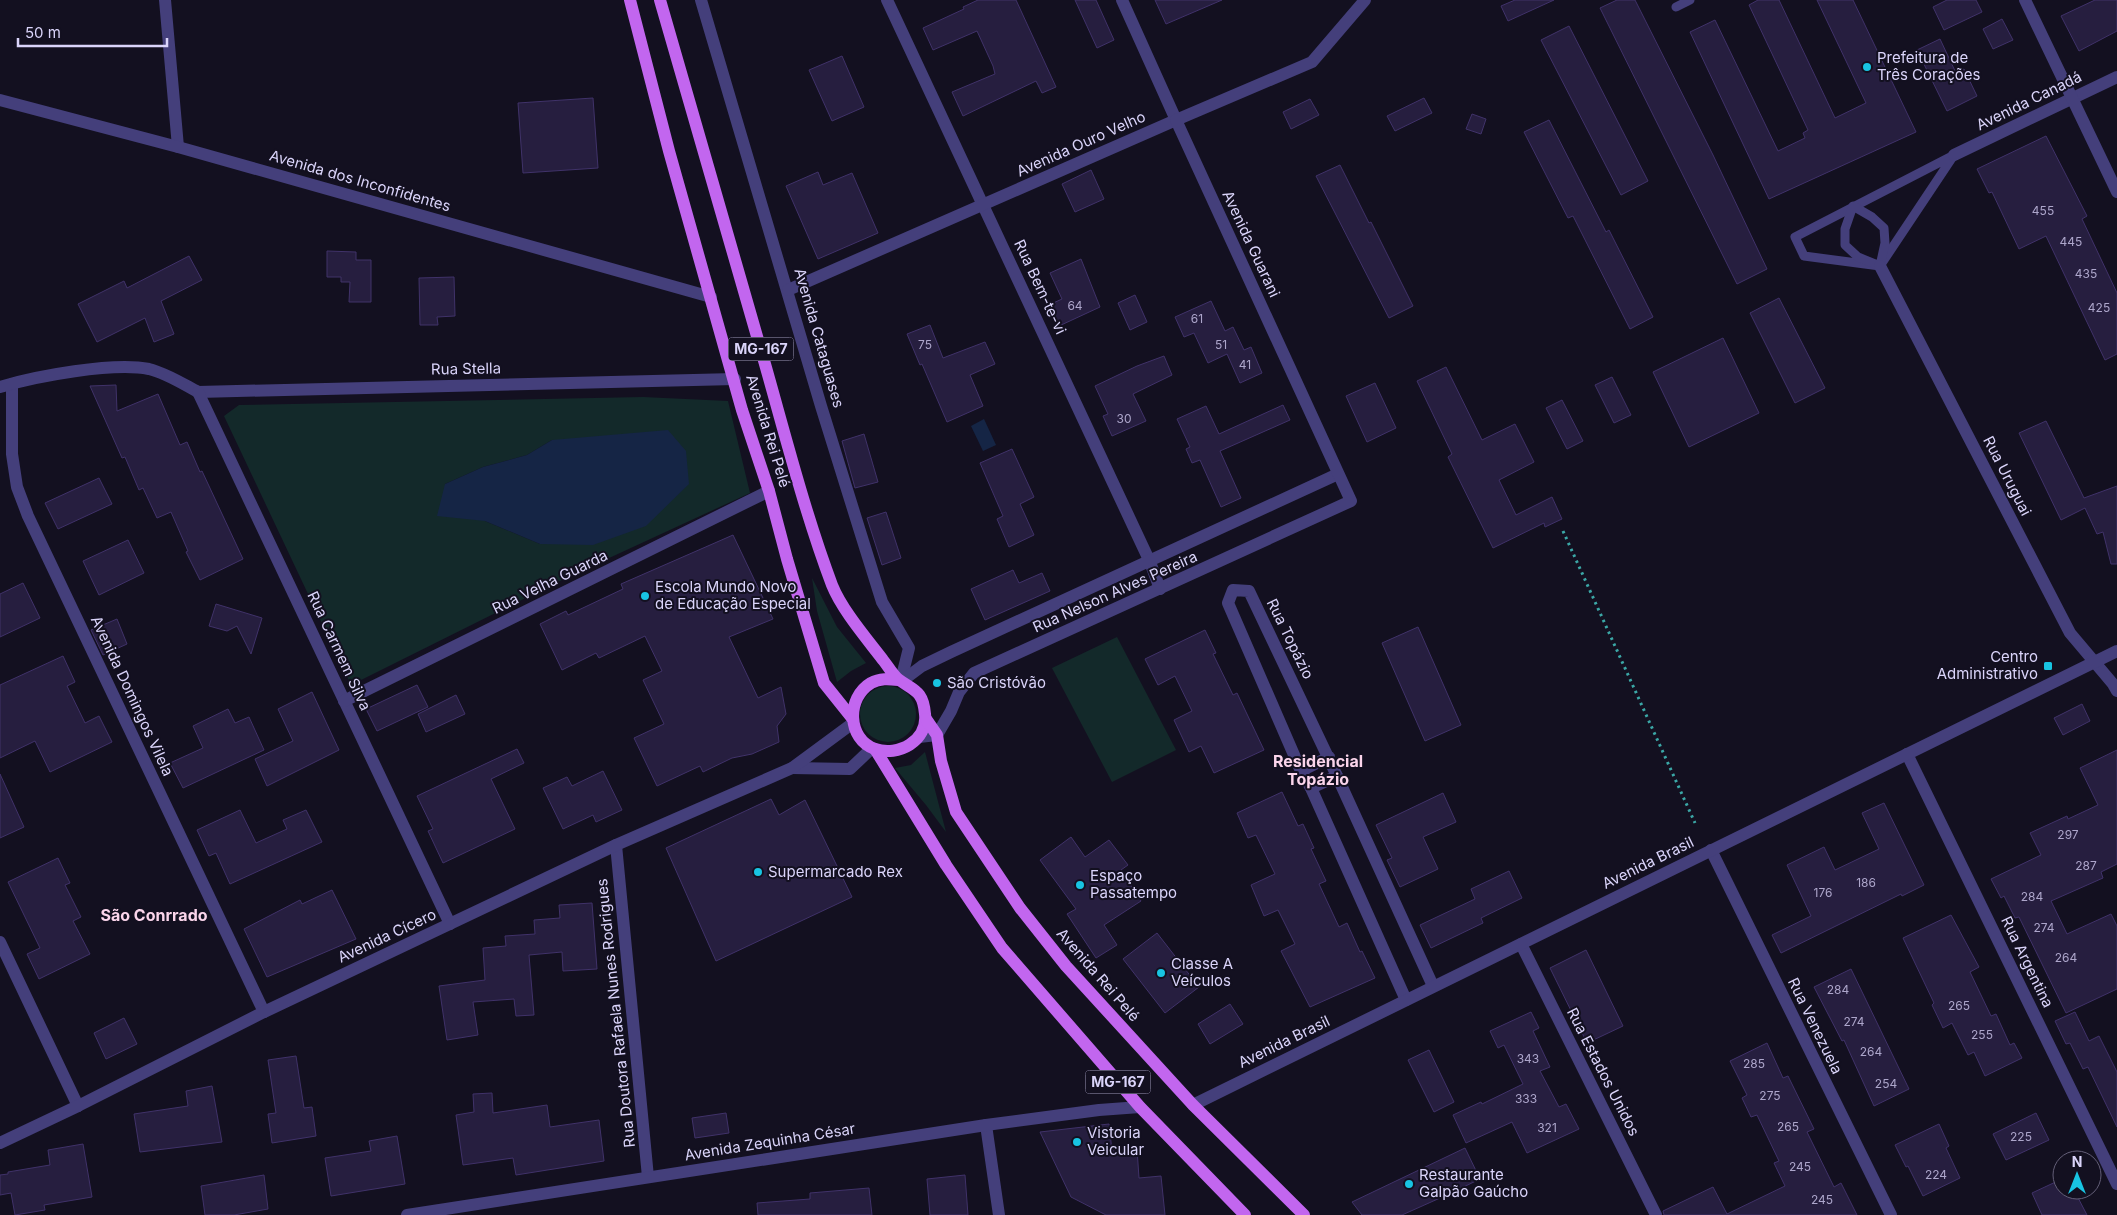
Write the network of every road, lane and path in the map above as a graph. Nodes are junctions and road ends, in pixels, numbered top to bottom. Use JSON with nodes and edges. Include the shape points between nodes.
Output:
{"nodes":[{"id":1,"x":165,"y":0,"type":"edge"},
{"id":2,"x":630,"y":0,"type":"edge"},
{"id":3,"x":660,"y":0,"type":"edge"},
{"id":4,"x":701,"y":0,"type":"edge"},
{"id":5,"x":887,"y":0,"type":"edge"},
{"id":6,"x":1122,"y":0,"type":"edge"},
{"id":7,"x":1365,"y":0,"type":"edge"},
{"id":8,"x":1690,"y":0,"type":"edge"},
{"id":9,"x":2025,"y":0,"type":"edge"},
{"id":10,"x":1676,"y":7,"type":"dead end"},
{"id":11,"x":2117,"y":77,"type":"edge"},
{"id":12,"x":2072,"y":98,"type":"junction"},
{"id":13,"x":0,"y":100,"type":"edge"},
{"id":14,"x":1176,"y":120,"type":"junction"},
{"id":15,"x":178,"y":147,"type":"junction"},
{"id":16,"x":1954,"y":155,"type":"junction"},
{"id":17,"x":2117,"y":192,"type":"edge"},
{"id":18,"x":983,"y":205,"type":"junction"},
{"id":19,"x":1852,"y":206,"type":"junction"},
{"id":20,"x":1880,"y":266,"type":"junction"},
{"id":21,"x":788,"y":290,"type":"junction"},
{"id":22,"x":711,"y":297,"type":"junction"},
{"id":23,"x":735,"y":379,"type":"junction"},
{"id":24,"x":6,"y":386,"type":"edge"},
{"id":25,"x":198,"y":392,"type":"junction"},
{"id":26,"x":1338,"y":474,"type":"junction"},
{"id":27,"x":769,"y":490,"type":"junction"},
{"id":28,"x":1351,"y":501,"type":"joint"},
{"id":29,"x":1563,"y":531,"type":"dead end"},
{"id":30,"x":1150,"y":562,"type":"junction"},
{"id":31,"x":1160,"y":589,"type":"junction"},
{"id":32,"x":2117,"y":651,"type":"edge"},
{"id":33,"x":2094,"y":662,"type":"junction"},
{"id":34,"x":900,"y":680,"type":"junction"},
{"id":35,"x":2117,"y":691,"type":"edge"},
{"id":36,"x":344,"y":701,"type":"junction"},
{"id":37,"x":926,"y":718,"type":"junction"},
{"id":38,"x":853,"y":721,"type":"junction"},
{"id":39,"x":937,"y":735,"type":"junction"},
{"id":40,"x":919,"y":737,"type":"junction"},
{"id":41,"x":874,"y":748,"type":"junction"},
{"id":42,"x":815,"y":752,"type":"junction"},
{"id":43,"x":1907,"y":754,"type":"junction"},
{"id":44,"x":1329,"y":757,"type":"junction"},
{"id":45,"x":792,"y":768,"type":"junction"},
{"id":46,"x":823,"y":770,"type":"junction"},
{"id":47,"x":1301,"y":771,"type":"junction"},
{"id":48,"x":1337,"y":776,"type":"junction"},
{"id":49,"x":1311,"y":788,"type":"junction"},
{"id":50,"x":1695,"y":823,"type":"dead end"},
{"id":51,"x":616,"y":845,"type":"junction"},
{"id":52,"x":1711,"y":850,"type":"junction"},
{"id":53,"x":450,"y":924,"type":"junction"},
{"id":54,"x":0,"y":942,"type":"edge"},
{"id":55,"x":1521,"y":944,"type":"junction"},
{"id":56,"x":1433,"y":986,"type":"junction"},
{"id":57,"x":1406,"y":1000,"type":"junction"},
{"id":58,"x":264,"y":1012,"type":"junction"},
{"id":59,"x":1193,"y":1104,"type":"junction"},
{"id":60,"x":78,"y":1106,"type":"junction"},
{"id":61,"x":1140,"y":1107,"type":"junction"},
{"id":62,"x":986,"y":1125,"type":"junction"},
{"id":63,"x":0,"y":1143,"type":"edge"},
{"id":64,"x":648,"y":1177,"type":"junction"},
{"id":65,"x":2117,"y":1184,"type":"edge"},
{"id":66,"x":407,"y":1215,"type":"edge"},
{"id":67,"x":999,"y":1215,"type":"edge"},
{"id":68,"x":1245,"y":1215,"type":"edge"},
{"id":69,"x":1304,"y":1215,"type":"edge"},
{"id":70,"x":1656,"y":1215,"type":"edge"},
{"id":71,"x":1890,"y":1215,"type":"edge"}],
"edges":[{"from":1,"to":15,"type":"street"},
{"from":2,"to":22,"type":"main road","name":"Avenida Rei Pelé","number":"MG-167"},
{"from":3,"to":34,"type":"main road","name":"Avenida Rei Pelé","number":"MG-167","via":[[833,588],[859,629]]},
{"from":4,"to":21,"type":"street","name":"Avenida Cataguases"},
{"from":5,"to":18,"type":"street","name":"Rua Bem-te-vi"},
{"from":6,"to":14,"type":"street","name":"Avenida Guarani"},
{"from":7,"to":14,"type":"street","name":"Avenida Ouro Velho","via":[[1312,62]]},
{"from":8,"to":10,"type":"lane"},
{"from":9,"to":12,"type":"street"},
{"from":11,"to":12,"type":"street","name":"Avenida Canadá"},
{"from":12,"to":16,"type":"street","name":"Avenida Canadá"},
{"from":12,"to":17,"type":"street"},
{"from":13,"to":15,"type":"street","name":"Avenida dos Inconfidentes"},
{"from":14,"to":18,"type":"street","name":"Avenida Ouro Velho"},
{"from":14,"to":26,"type":"street","name":"Avenida Guarani"},
{"from":15,"to":22,"type":"street","name":"Avenida dos Inconfidentes"},
{"from":16,"to":19,"type":"lane"},
{"from":16,"to":20,"type":"lane"},
{"from":18,"to":21,"type":"street","name":"Avenida Ouro Velho"},
{"from":18,"to":30,"type":"street","name":"Rua Bem-te-vi"},
{"from":19,"to":20,"type":"lane","via":[[1884,228],[1885,243]]},
{"from":19,"to":20,"type":"lane","via":[[1845,229],[1846,245],[1858,257]]},
{"from":19,"to":20,"type":"lane","via":[[1795,237],[1804,256]]},
{"from":20,"to":33,"type":"street","name":"Rua Uruguai","via":[[2070,633]]},
{"from":21,"to":34,"type":"street","name":"Avenida Cataguases","via":[[882,602],[908,648]]},
{"from":22,"to":23,"type":"main road","name":"Avenida Rei Pelé","number":"MG-167"},
{"from":23,"to":25,"type":"street","name":"Rua Stella"},
{"from":23,"to":27,"type":"main road","name":"Avenida Rei Pelé","number":"MG-167"},
{"from":24,"to":25,"type":"street","via":[[88,370],[121,368],[149,370]]},
{"from":24,"to":58,"type":"street","name":"Avenida Domingos Vilela","via":[[17,487],[25,509]]},
{"from":25,"to":36,"type":"street","name":"Rua Carmem Silva"},
{"from":26,"to":28,"type":"street","name":"Avenida Guarani"},
{"from":26,"to":30,"type":"street","name":"Rua Nelson Alves Pereira"},
{"from":27,"to":36,"type":"street","name":"Rua Velha Guarda"},
{"from":27,"to":38,"type":"main road","name":"Avenida Rei Pelé","number":"MG-167","via":[[824,683]]},
{"from":28,"to":31,"type":"street","name":"Rua Nelson Alves Pereira"},
{"from":29,"to":50,"type":"path"},
{"from":30,"to":31,"type":"street","name":"Rua Bem-te-vi"},
{"from":30,"to":34,"type":"street","name":"Rua Nelson Alves Pereira","via":[[951,652]]},
{"from":31,"to":39,"type":"street","name":"Rua Nelson Alves Pereira","via":[[974,673],[959,692]]},
{"from":32,"to":33,"type":"street","name":"Avenida Brasil"},
{"from":33,"to":35,"type":"street","name":"Rua Uruguai"},
{"from":33,"to":43,"type":"street","name":"Avenida Brasil"},
{"from":34,"to":37,"type":"main road","name":"Avenida Rei Pelé","via":[[916,690],[924,703]]},
{"from":34,"to":38,"type":"main road","via":[[885,679],[860,692],[854,704]]},
{"from":36,"to":53,"type":"street","name":"Rua Carmem Silva"},
{"from":37,"to":39,"type":"main road","name":"Avenida Rei Pelé","number":"MG-167"},
{"from":37,"to":40,"type":"main road"},
{"from":38,"to":41,"type":"main road","name":"Avenida Rei Pelé","via":[[857,733]]},
{"from":38,"to":42,"type":"street","name":"Avenida Cícero"},
{"from":39,"to":40,"type":"street"},
{"from":39,"to":59,"type":"main road","name":"Avenida Rei Pelé","number":"MG-167","via":[[956,812],[1011,894],[1066,966]]},
{"from":40,"to":41,"type":"main road","via":[[899,750],[887,752]]},
{"from":41,"to":46,"type":"street","name":"Avenida Cícero","via":[[850,769]]},
{"from":41,"to":61,"type":"main road","name":"Avenida Rei Pelé","number":"MG-167","via":[[1002,948]]},
{"from":42,"to":45,"type":"street","name":"Avenida Cícero"},
{"from":42,"to":46,"type":"lane"},
{"from":43,"to":52,"type":"street","name":"Avenida Brasil"},
{"from":43,"to":65,"type":"street","name":"Rua Argentina"},
{"from":44,"to":47,"type":"street"},
{"from":44,"to":47,"type":"street","name":"Rua Topázio","via":[[1249,591],[1233,590],[1228,603]]},
{"from":44,"to":48,"type":"street","name":"Rua Topázio"},
{"from":45,"to":46,"type":"street","name":"Avenida Cícero"},
{"from":45,"to":51,"type":"street","name":"Avenida Cícero"},
{"from":47,"to":49,"type":"street","name":"Rua Topázio"},
{"from":48,"to":49,"type":"street"},
{"from":48,"to":56,"type":"street","name":"Rua Topázio"},
{"from":49,"to":57,"type":"street","name":"Rua Topázio"},
{"from":51,"to":53,"type":"street","name":"Avenida Cícero"},
{"from":51,"to":64,"type":"street","name":"Rua Doutora Rafaela Nunes Rodrigues"},
{"from":52,"to":55,"type":"street","name":"Avenida Brasil"},
{"from":52,"to":71,"type":"street","name":"Rua Venezuela"},
{"from":53,"to":58,"type":"street","name":"Avenida Cícero"},
{"from":54,"to":60,"type":"street"},
{"from":55,"to":56,"type":"street","name":"Avenida Brasil"},
{"from":55,"to":70,"type":"street","name":"Rua Estados Unidos"},
{"from":56,"to":57,"type":"street","name":"Avenida Brasil"},
{"from":57,"to":59,"type":"street","name":"Avenida Brasil"},
{"from":58,"to":60,"type":"street","name":"Avenida Cícero"},
{"from":59,"to":69,"type":"main road","name":"Avenida Rei Pelé","number":"MG-167"},
{"from":60,"to":63,"type":"street","name":"Avenida Cícero"},
{"from":61,"to":62,"type":"street","name":"Avenida Zequinha César"},
{"from":61,"to":68,"type":"main road","name":"Avenida Rei Pelé","number":"MG-167"},
{"from":62,"to":64,"type":"street","name":"Avenida Zequinha César"},
{"from":62,"to":67,"type":"street"},
{"from":64,"to":66,"type":"street","name":"Avenida Zequinha César"}]}
